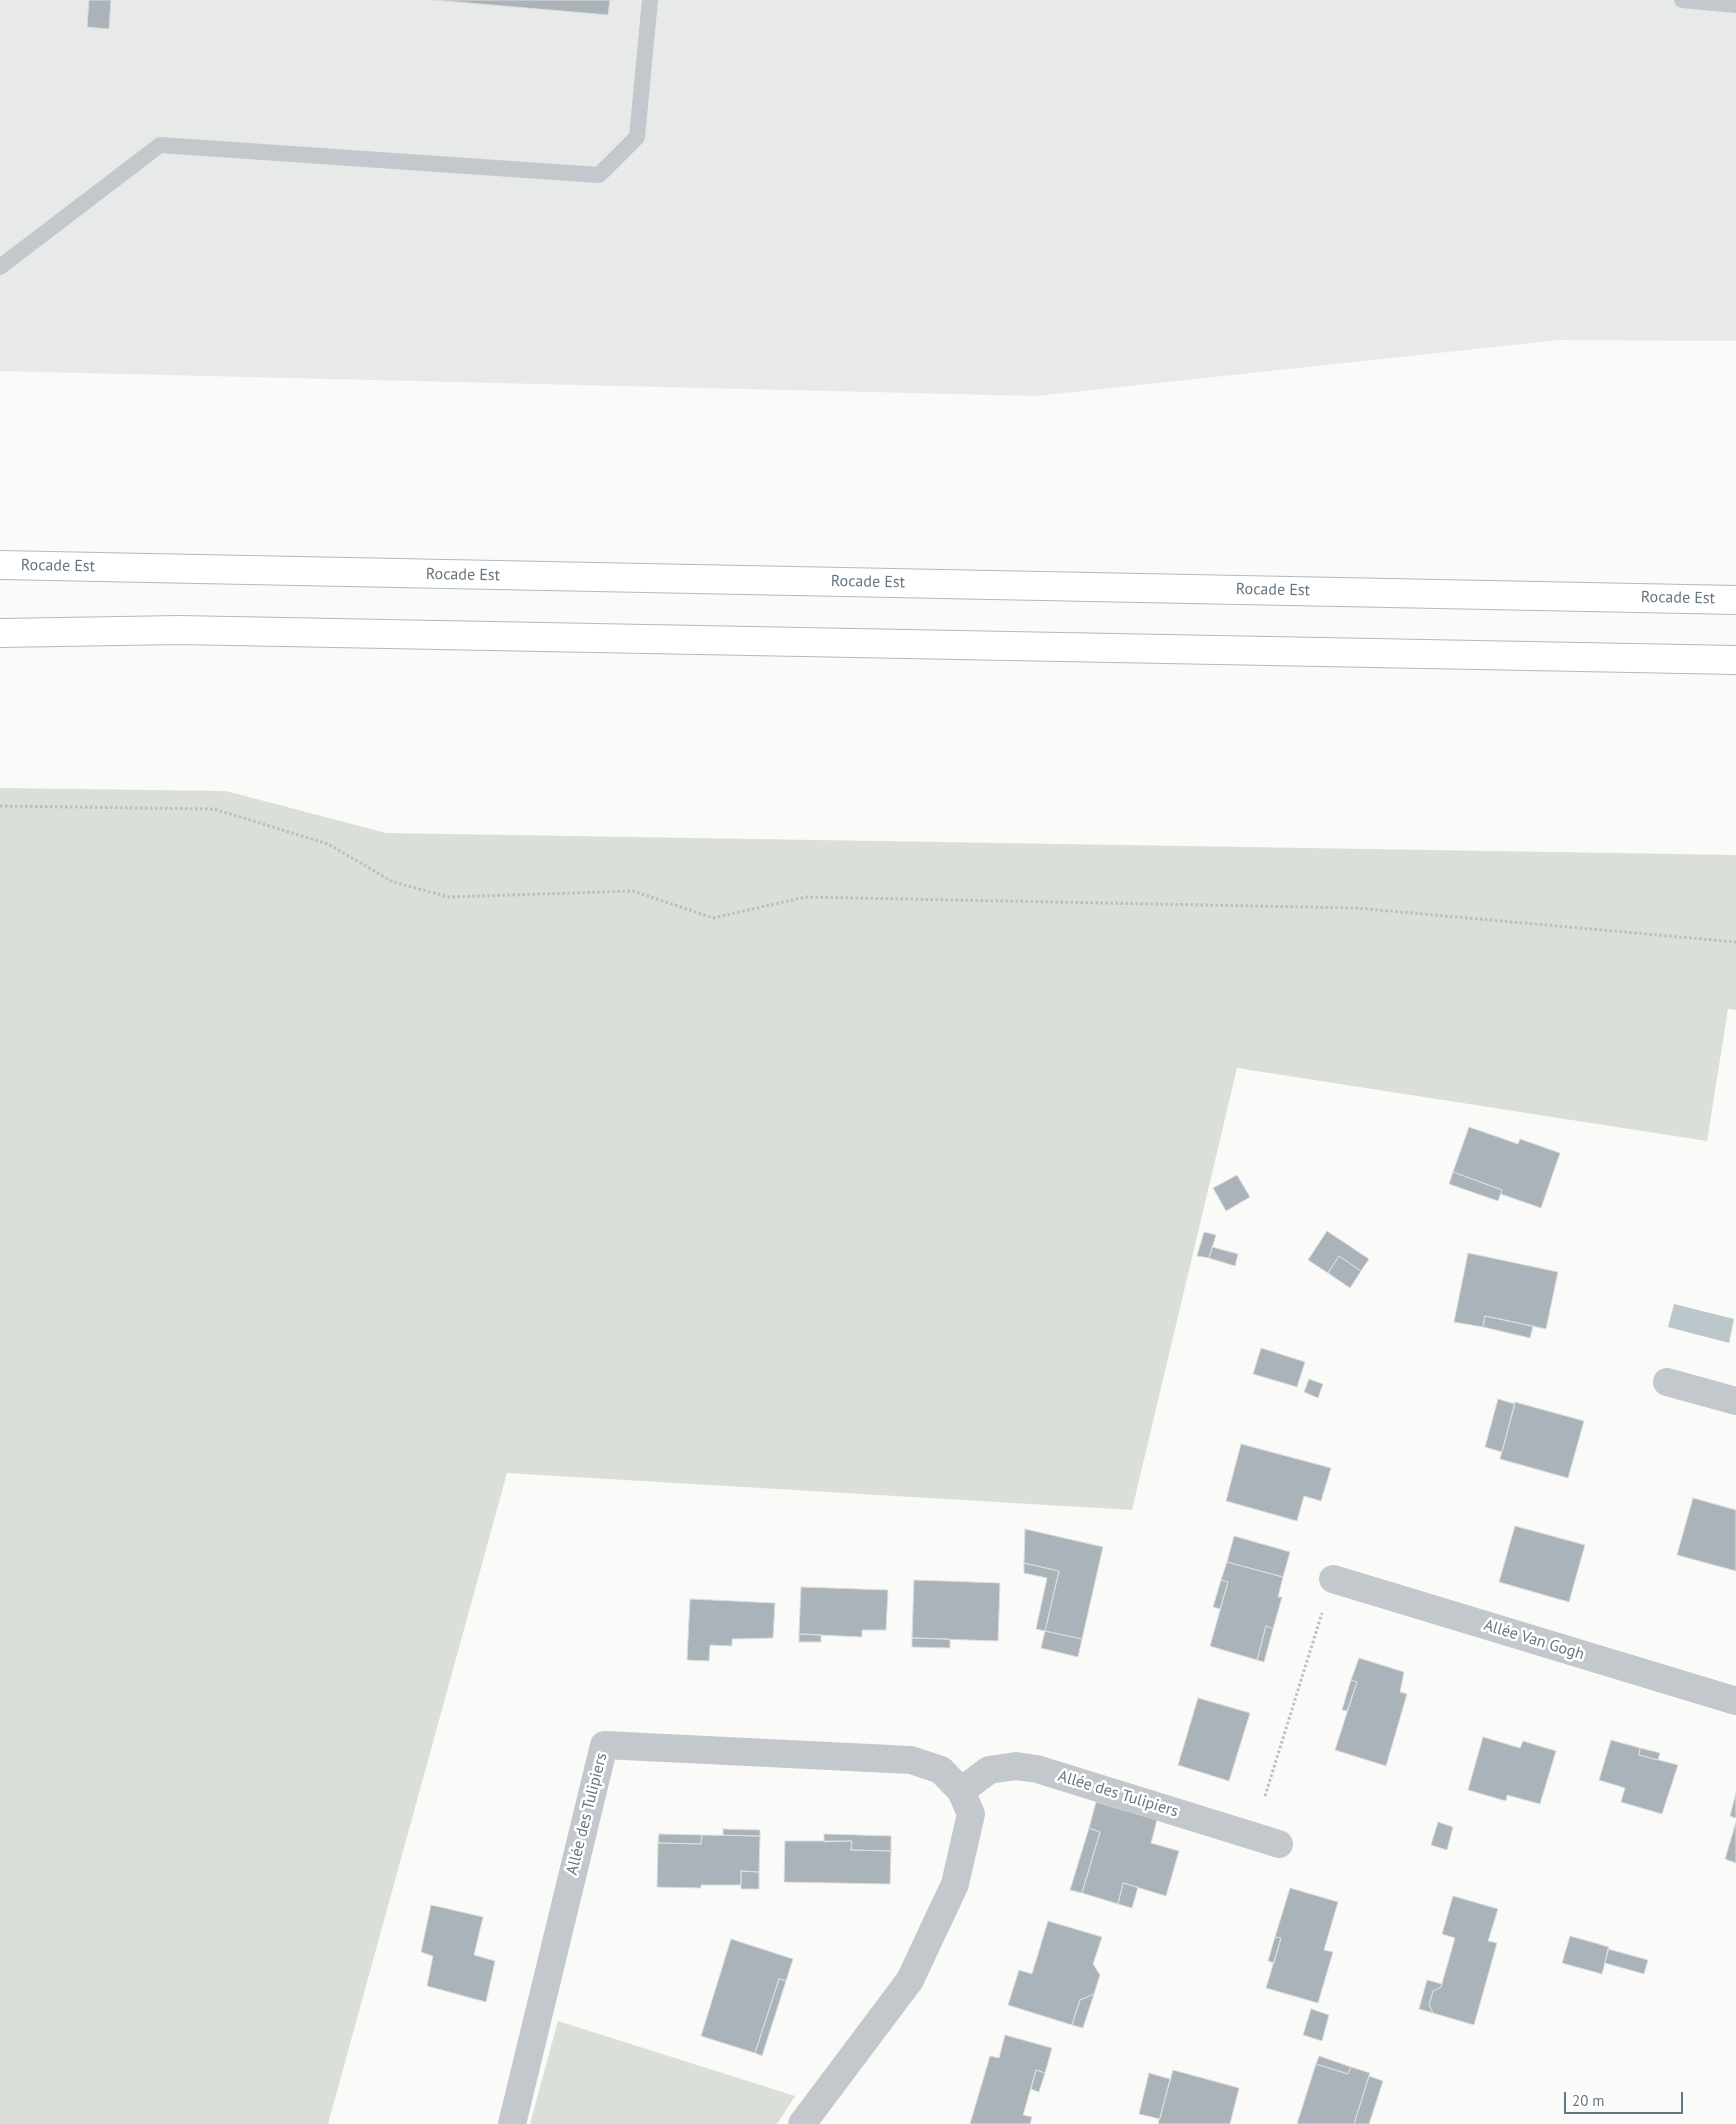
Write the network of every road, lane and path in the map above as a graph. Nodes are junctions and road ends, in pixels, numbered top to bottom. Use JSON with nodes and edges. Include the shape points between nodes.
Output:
{"nodes":[{"id":1,"x":650,"y":0,"type":"edge"},
{"id":2,"x":1682,"y":0,"type":"edge"},
{"id":3,"x":1736,"y":5,"type":"edge"},
{"id":4,"x":0,"y":267,"type":"edge"},
{"id":5,"x":0,"y":565,"type":"edge"},
{"id":6,"x":1736,"y":600,"type":"edge"},
{"id":7,"x":0,"y":633,"type":"edge"},
{"id":8,"x":1736,"y":660,"type":"edge"},
{"id":9,"x":0,"y":806,"type":"edge"},
{"id":10,"x":1736,"y":942,"type":"edge"},
{"id":11,"x":1667,"y":1382,"type":"dead end"},
{"id":12,"x":1736,"y":1401,"type":"edge"},
{"id":13,"x":1333,"y":1579,"type":"joint"},
{"id":14,"x":1736,"y":1701,"type":"edge"},
{"id":15,"x":961,"y":1792,"type":"junction"},
{"id":16,"x":1265,"y":1796,"type":"dead end"},
{"id":17,"x":1279,"y":1844,"type":"dead end"},
{"id":18,"x":512,"y":2124,"type":"edge"},
{"id":19,"x":802,"y":2124,"type":"edge"}],
"edges":[{"from":1,"to":4,"type":"lane","via":[[637,137],[598,175],[160,145]]},
{"from":2,"to":3,"type":"lane"},
{"from":5,"to":6,"type":"highway","name":"Rocade Est"},
{"from":7,"to":8,"type":"highway","via":[[179,630]]},
{"from":9,"to":10,"type":"path","via":[[214,809],[328,844],[393,882],[449,897],[632,891],[713,918],[806,896],[1346,908]]},
{"from":11,"to":12,"type":"street"},
{"from":13,"to":14,"type":"street","name":"Allée Van Gogh"},
{"from":13,"to":16,"type":"path"},
{"from":15,"to":17,"type":"street","name":"Allée des Tulipiers","via":[[989,1770],[1016,1766],[1037,1768]]},
{"from":15,"to":18,"type":"street","name":"Allée des Tulipiers","via":[[941,1770],[911,1760],[604,1745]]},
{"from":15,"to":19,"type":"street","name":"Allée des Tulipiers","via":[[971,1814],[955,1884],[910,1980]]}]}
